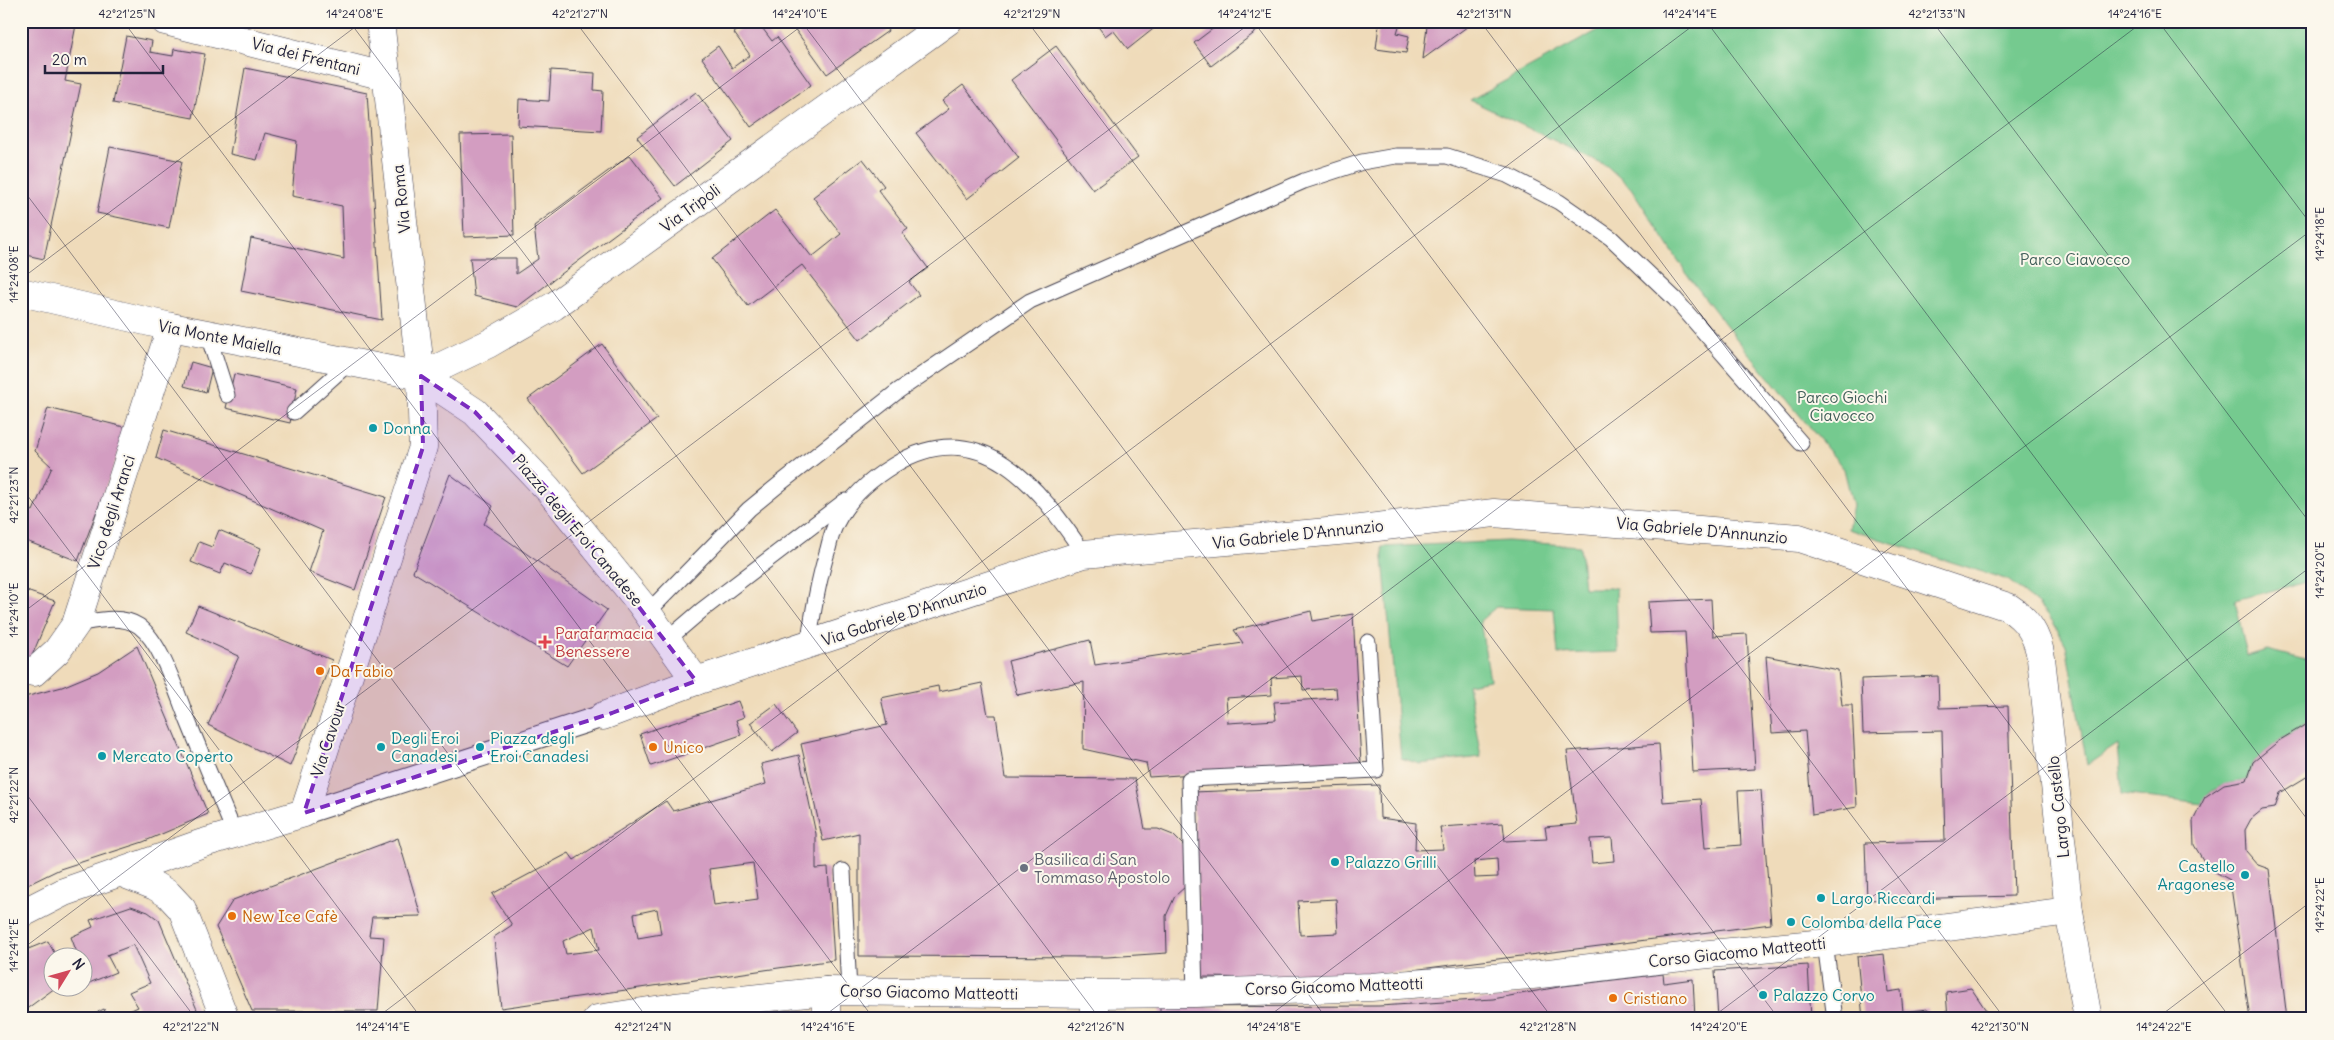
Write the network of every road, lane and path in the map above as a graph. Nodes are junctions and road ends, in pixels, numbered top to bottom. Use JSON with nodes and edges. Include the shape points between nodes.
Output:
{"nodes":[{"id":1,"x":165,"y":21,"type":"edge"},
{"id":2,"x":380,"y":21,"type":"edge"},
{"id":3,"x":948,"y":21,"type":"edge"},
{"id":4,"x":388,"y":77,"type":"junction"},
{"id":5,"x":21,"y":292,"type":"edge"},
{"id":6,"x":171,"y":327,"type":"junction"},
{"id":7,"x":208,"y":335,"type":"junction"},
{"id":8,"x":350,"y":362,"type":"junction"},
{"id":9,"x":421,"y":376,"type":"junction"},
{"id":10,"x":227,"y":395,"type":"dead end"},
{"id":11,"x":294,"y":412,"type":"dead end"},
{"id":12,"x":1801,"y":443,"type":"dead end"},
{"id":13,"x":858,"y":491,"type":"junction"},
{"id":14,"x":1084,"y":554,"type":"junction"},
{"id":15,"x":2008,"y":607,"type":"joint"},
{"id":16,"x":647,"y":613,"type":"junction"},
{"id":17,"x":76,"y":624,"type":"junction"},
{"id":18,"x":667,"y":640,"type":"junction"},
{"id":19,"x":1368,"y":642,"type":"dead end"},
{"id":20,"x":808,"y":646,"type":"junction"},
{"id":21,"x":21,"y":669,"type":"edge"},
{"id":22,"x":696,"y":681,"type":"junction"},
{"id":23,"x":603,"y":716,"type":"joint"},
{"id":24,"x":304,"y":813,"type":"junction"},
{"id":25,"x":235,"y":834,"type":"junction"},
{"id":26,"x":842,"y":871,"type":"dead end"},
{"id":27,"x":122,"y":873,"type":"junction"},
{"id":28,"x":2069,"y":911,"type":"junction"},
{"id":29,"x":21,"y":914,"type":"edge"},
{"id":30,"x":1825,"y":943,"type":"junction"},
{"id":31,"x":838,"y":991,"type":"junction"},
{"id":32,"x":1195,"y":993,"type":"junction"},
{"id":33,"x":1094,"y":1006,"type":"edge"},
{"id":34,"x":225,"y":1019,"type":"edge"},
{"id":35,"x":597,"y":1019,"type":"edge"},
{"id":36,"x":826,"y":1019,"type":"edge"},
{"id":37,"x":1835,"y":1019,"type":"edge"},
{"id":38,"x":2088,"y":1019,"type":"edge"}],
"edges":[{"from":1,"to":4,"type":"street","name":"Via dei Frentani"},
{"from":2,"to":4,"type":"street","name":"Via Roma"},
{"from":3,"to":9,"type":"street","name":"Via Tripoli","via":[[554,306],[488,344]]},
{"from":4,"to":9,"type":"street","name":"Via Roma"},
{"from":5,"to":6,"type":"street","name":"Via Monte Maiella"},
{"from":6,"to":7,"type":"street","name":"Via Monte Maiella"},
{"from":6,"to":17,"type":"street","name":"Vico degli Aranci"},
{"from":7,"to":8,"type":"street","name":"Via Monte Maiella"},
{"from":7,"to":10,"type":"lane"},
{"from":8,"to":9,"type":"street","name":"Via Monte Maiella"},
{"from":8,"to":11,"type":"lane"},
{"from":9,"to":16,"type":"street","name":"Piazza degli Eroi Canadese","via":[[475,412],[548,489]]},
{"from":9,"to":24,"type":"street","name":"Via Cavour","via":[[423,447]]},
{"from":12,"to":16,"type":"lane","via":[[1675,299],[1611,238],[1559,202],[1507,175],[1447,156],[1396,156],[1362,162],[1304,181],[1030,302],[898,391],[782,482],[750,509]]},
{"from":13,"to":14,"type":"lane","via":[[905,458],[928,449],[948,446],[980,451],[1004,462],[1043,497]]},
{"from":13,"to":18,"type":"lane"},
{"from":13,"to":20,"type":"lane","via":[[835,526],[818,581]]},
{"from":14,"to":15,"type":"street","name":"Via Gabriele D'Annunzio","via":[[1360,529],[1494,513],[1799,538]]},
{"from":14,"to":20,"type":"street","name":"Via Gabriele D'Annunzio"},
{"from":15,"to":28,"type":"street","name":"Largo Castello","via":[[2021,615],[2038,641]]},
{"from":16,"to":18,"type":"street","name":"Piazza degli Eroi Canadese"},
{"from":17,"to":21,"type":"street","name":"Vico degli Aranci","via":[[57,651],[34,672]]},
{"from":17,"to":25,"type":"lane","via":[[123,619],[151,637]]},
{"from":18,"to":22,"type":"street","name":"Piazza degli Eroi Canadese"},
{"from":19,"to":32,"type":"lane","via":[[1376,770],[1189,779]]},
{"from":20,"to":22,"type":"street","name":"Via Gabriele D'Annunzio"},
{"from":22,"to":23,"type":"street","name":"Via Gabriele D'Annunzio"},
{"from":23,"to":24,"type":"street"},
{"from":24,"to":25,"type":"street"},
{"from":25,"to":27,"type":"street"},
{"from":26,"to":31,"type":"lane"},
{"from":27,"to":29,"type":"street","via":[[64,892]]},
{"from":27,"to":34,"type":"street","via":[[155,886],[182,909]]},
{"from":28,"to":30,"type":"street","name":"Corso Giacomo Matteotti"},
{"from":28,"to":38,"type":"street","name":"Largo Castello"},
{"from":30,"to":32,"type":"street","name":"Corso Giacomo Matteotti","via":[[1532,975],[1371,987]]},
{"from":30,"to":37,"type":"lane"},
{"from":31,"to":33,"type":"street","name":"Corso Giacomo Matteotti"},
{"from":31,"to":35,"type":"street","name":"Corso Giacomo Matteotti","via":[[675,1007]]},
{"from":31,"to":36,"type":"street"},
{"from":32,"to":33,"type":"street","name":"Corso Giacomo Matteotti"}]}
